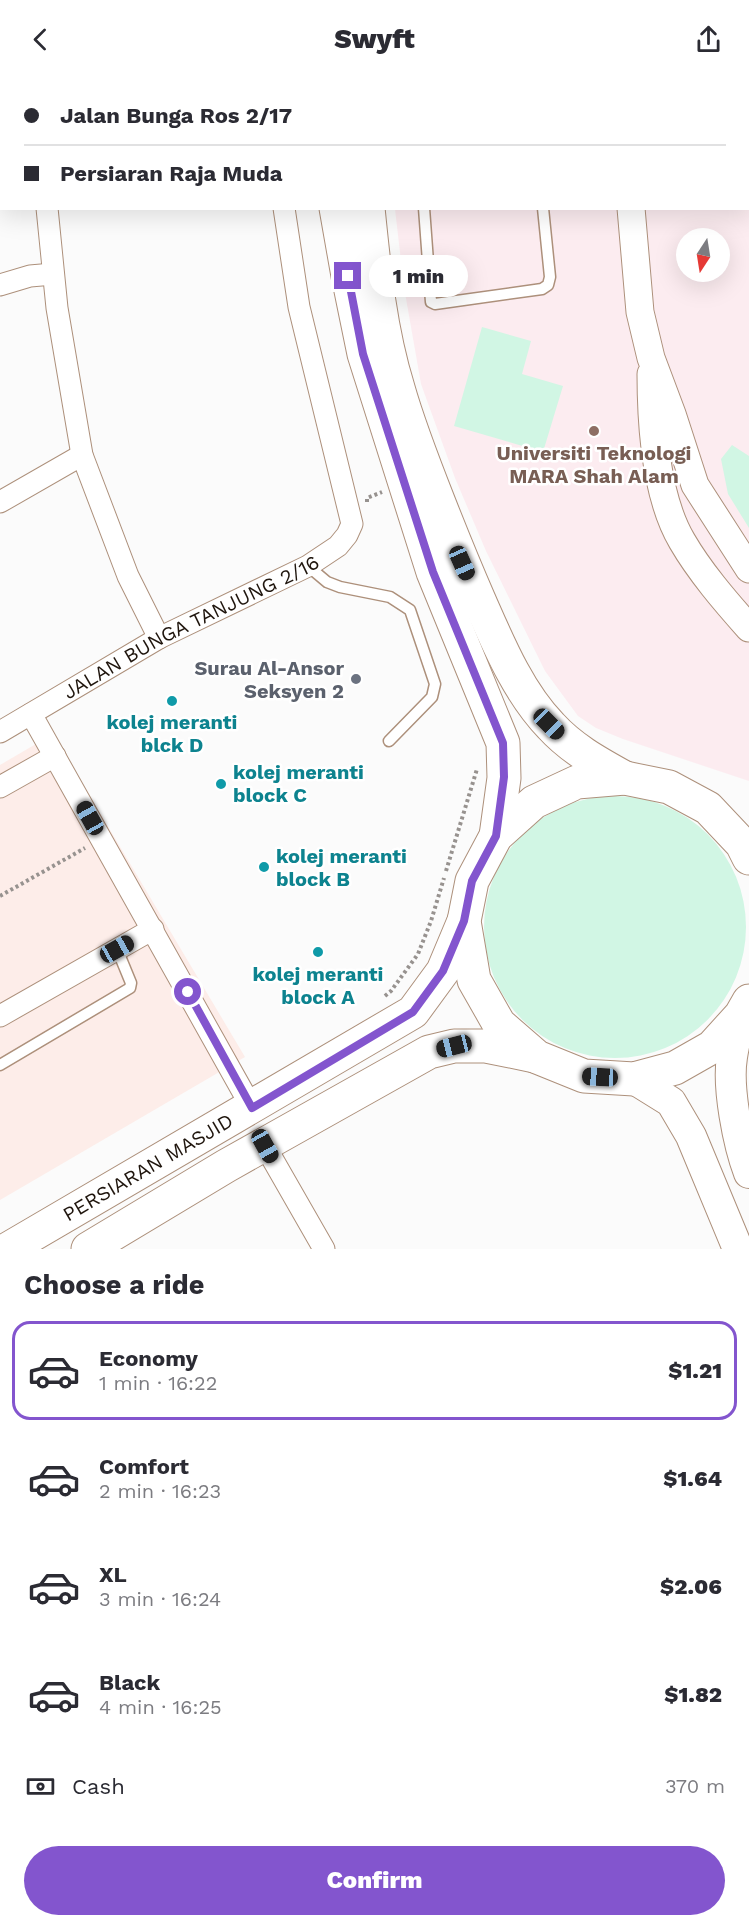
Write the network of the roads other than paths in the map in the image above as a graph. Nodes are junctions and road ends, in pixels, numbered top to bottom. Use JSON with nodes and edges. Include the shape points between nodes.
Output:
{"nodes":[{"id":1,"x":47,"y":210,"type":"edge"},
{"id":2,"x":284,"y":210,"type":"edge"},
{"id":3,"x":336,"y":210,"type":"edge"},
{"id":4,"x":368,"y":210,"type":"edge"},
{"id":5,"x":424,"y":210,"type":"edge"},
{"id":6,"x":543,"y":210,"type":"edge"},
{"id":7,"x":631,"y":210,"type":"edge"},
{"id":8,"x":53,"y":274,"type":"junction"},
{"id":9,"x":0,"y":285,"type":"edge"},
{"id":10,"x":651,"y":358,"type":"junction"},
{"id":11,"x":82,"y":455,"type":"junction"},
{"id":12,"x":0,"y":502,"type":"edge"},
{"id":13,"x":308,"y":566,"type":"junction"},
{"id":14,"x":749,"y":569,"type":"edge"},
{"id":15,"x":749,"y":628,"type":"edge"},
{"id":16,"x":159,"y":638,"type":"junction"},
{"id":17,"x":32,"y":714,"type":"junction"},
{"id":18,"x":0,"y":732,"type":"edge"},
{"id":19,"x":389,"y":741,"type":"dead end"},
{"id":20,"x":55,"y":756,"type":"junction"},
{"id":21,"x":625,"y":778,"type":"junction"},
{"id":22,"x":0,"y":787,"type":"edge"},
{"id":23,"x":708,"y":808,"type":"junction"},
{"id":24,"x":749,"y":820,"type":"edge"},
{"id":25,"x":496,"y":836,"type":"junction"},
{"id":26,"x":749,"y":858,"type":"edge"},
{"id":27,"x":464,"y":921,"type":"junction"},
{"id":28,"x":153,"y":929,"type":"junction"},
{"id":29,"x":117,"y":949,"type":"junction"},
{"id":30,"x":745,"y":1008,"type":"edge"},
{"id":31,"x":0,"y":1016,"type":"edge"},
{"id":32,"x":537,"y":1057,"type":"junction"},
{"id":33,"x":0,"y":1065,"type":"edge"},
{"id":34,"x":634,"y":1079,"type":"junction"},
{"id":35,"x":252,"y":1108,"type":"junction"},
{"id":36,"x":265,"y":1146,"type":"junction"},
{"id":37,"x":749,"y":1173,"type":"edge"},
{"id":38,"x":8,"y":1249,"type":"edge"},
{"id":39,"x":87,"y":1249,"type":"edge"},
{"id":40,"x":324,"y":1249,"type":"edge"},
{"id":41,"x":738,"y":1249,"type":"edge"}],
"edges":[{"from":1,"to":8,"type":"street"},
{"from":2,"to":13,"type":"street","name":"JALAN BUNGA TANJUNG 2/16","via":[[299,307],[352,524],[338,546]]},
{"from":3,"to":25,"type":"main road","via":[[363,354],[433,572],[503,743],[504,777]]},
{"from":4,"to":21,"type":"main road","via":[[382,321],[397,386],[417,447],[480,603],[520,685],[549,724],[566,742]]},
{"from":5,"to":6,"type":"lane","via":[[431,302],[435,304],[548,285]]},
{"from":7,"to":10,"type":"street","via":[[640,312]]},
{"from":8,"to":9,"type":"street"},
{"from":8,"to":11,"type":"street"},
{"from":10,"to":14,"type":"street","via":[[695,485]]},
{"from":10,"to":15,"type":"street","via":[[651,413],[664,496],[681,540]]},
{"from":11,"to":12,"type":"street"},
{"from":11,"to":16,"type":"street","via":[[128,576]]},
{"from":13,"to":16,"type":"street","name":"JALAN BUNGA TANJUNG 2/16"},
{"from":13,"to":19,"type":"lane","via":[[327,582],[390,597],[410,610],[435,684],[432,697]]},
{"from":16,"to":17,"type":"street","name":"JALAN BUNGA TANJUNG 2/16"},
{"from":17,"to":18,"type":"street","name":"JALAN BUNGA TANJUNG 2/16"},
{"from":17,"to":20,"type":"street"},
{"from":20,"to":22,"type":"street"},
{"from":20,"to":28,"type":"street"},
{"from":21,"to":23,"type":"main road","via":[[669,787]]},
{"from":21,"to":25,"type":"main road","via":[[577,782],[534,802]]},
{"from":23,"to":24,"type":"main road"},
{"from":23,"to":26,"type":"main road","via":[[742,844]]},
{"from":25,"to":27,"type":"main road","via":[[472,881]]},
{"from":27,"to":32,"type":"main road","via":[[474,980],[499,1024]]},
{"from":27,"to":35,"type":"main road","name":"PERSIARAN MASJID","via":[[443,971],[413,1012]]},
{"from":28,"to":29,"type":"street"},
{"from":28,"to":35,"type":"street"},
{"from":29,"to":31,"type":"street"},
{"from":29,"to":33,"type":"lane","via":[[130,988]]},
{"from":30,"to":34,"type":"main road","via":[[712,1047],[675,1068]]},
{"from":30,"to":37,"type":"main road","via":[[731,1059],[732,1103]]},
{"from":32,"to":34,"type":"main road","via":[[584,1076]]},
{"from":32,"to":36,"type":"main road","name":"PERSIARAN MASJID","via":[[486,1046],[454,1046],[429,1052]]},
{"from":34,"to":41,"type":"main road","via":[[671,1102],[691,1136]]},
{"from":35,"to":38,"type":"main road","name":"PERSIARAN MASJID"},
{"from":36,"to":39,"type":"main road","name":"PERSIARAN MASJID"},
{"from":36,"to":40,"type":"street"}]}
